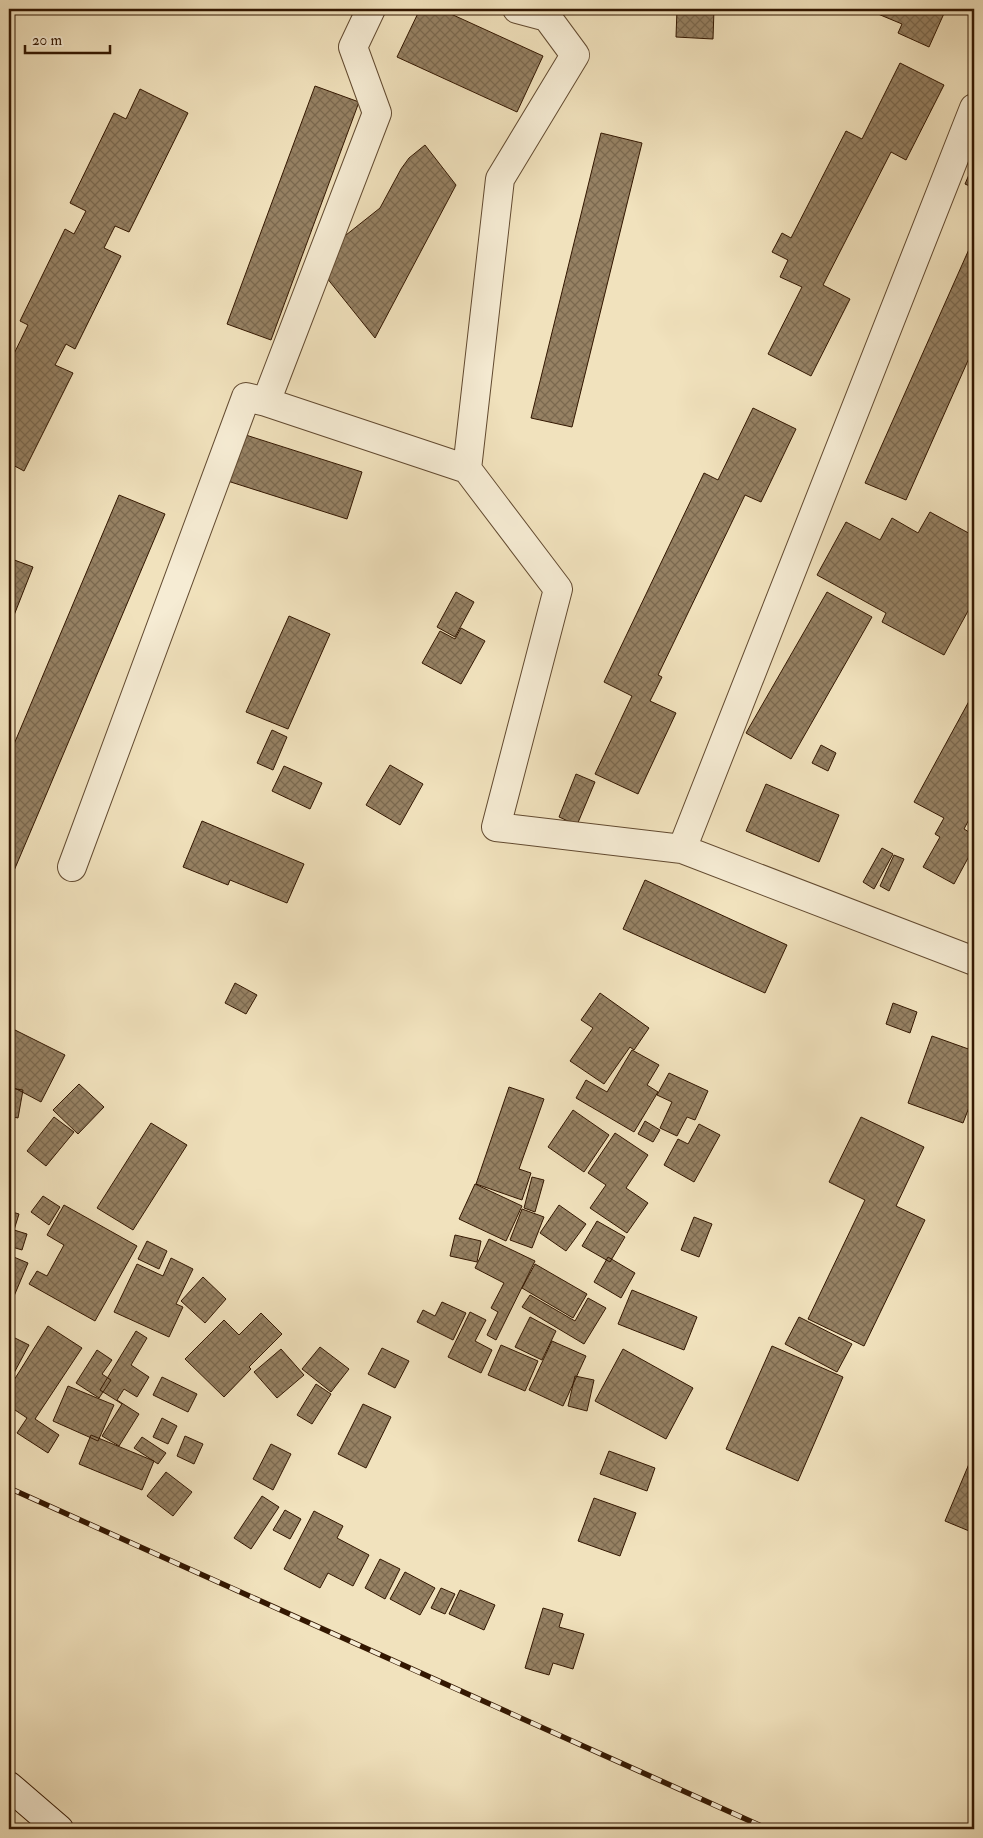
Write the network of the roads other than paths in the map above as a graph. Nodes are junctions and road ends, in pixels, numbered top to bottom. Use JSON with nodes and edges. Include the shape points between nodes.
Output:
{"nodes":[{"id":1,"x":371,"y":9,"type":"edge"},
{"id":2,"x":517,"y":9,"type":"edge"},
{"id":3,"x":974,"y":108,"type":"edge"},
{"id":4,"x":266,"y":402,"type":"junction"},
{"id":5,"x":467,"y":469,"type":"junction"},
{"id":6,"x":682,"y":849,"type":"junction"},
{"id":7,"x":72,"y":867,"type":"dead end"},
{"id":8,"x":974,"y":961,"type":"edge"},
{"id":9,"x":9,"y":1786,"type":"edge"},
{"id":10,"x":59,"y":1829,"type":"edge"}],
"edges":[{"from":1,"to":4,"type":"street","via":[[354,47],[377,113]]},
{"from":2,"to":5,"type":"street","via":[[547,18],[575,55],[500,179]]},
{"from":3,"to":6,"type":"street"},
{"from":4,"to":5,"type":"street"},
{"from":4,"to":7,"type":"street","via":[[246,396]]},
{"from":5,"to":6,"type":"street","via":[[558,589],[496,827]]},
{"from":6,"to":8,"type":"street"},
{"from":9,"to":10,"type":"street"}]}
